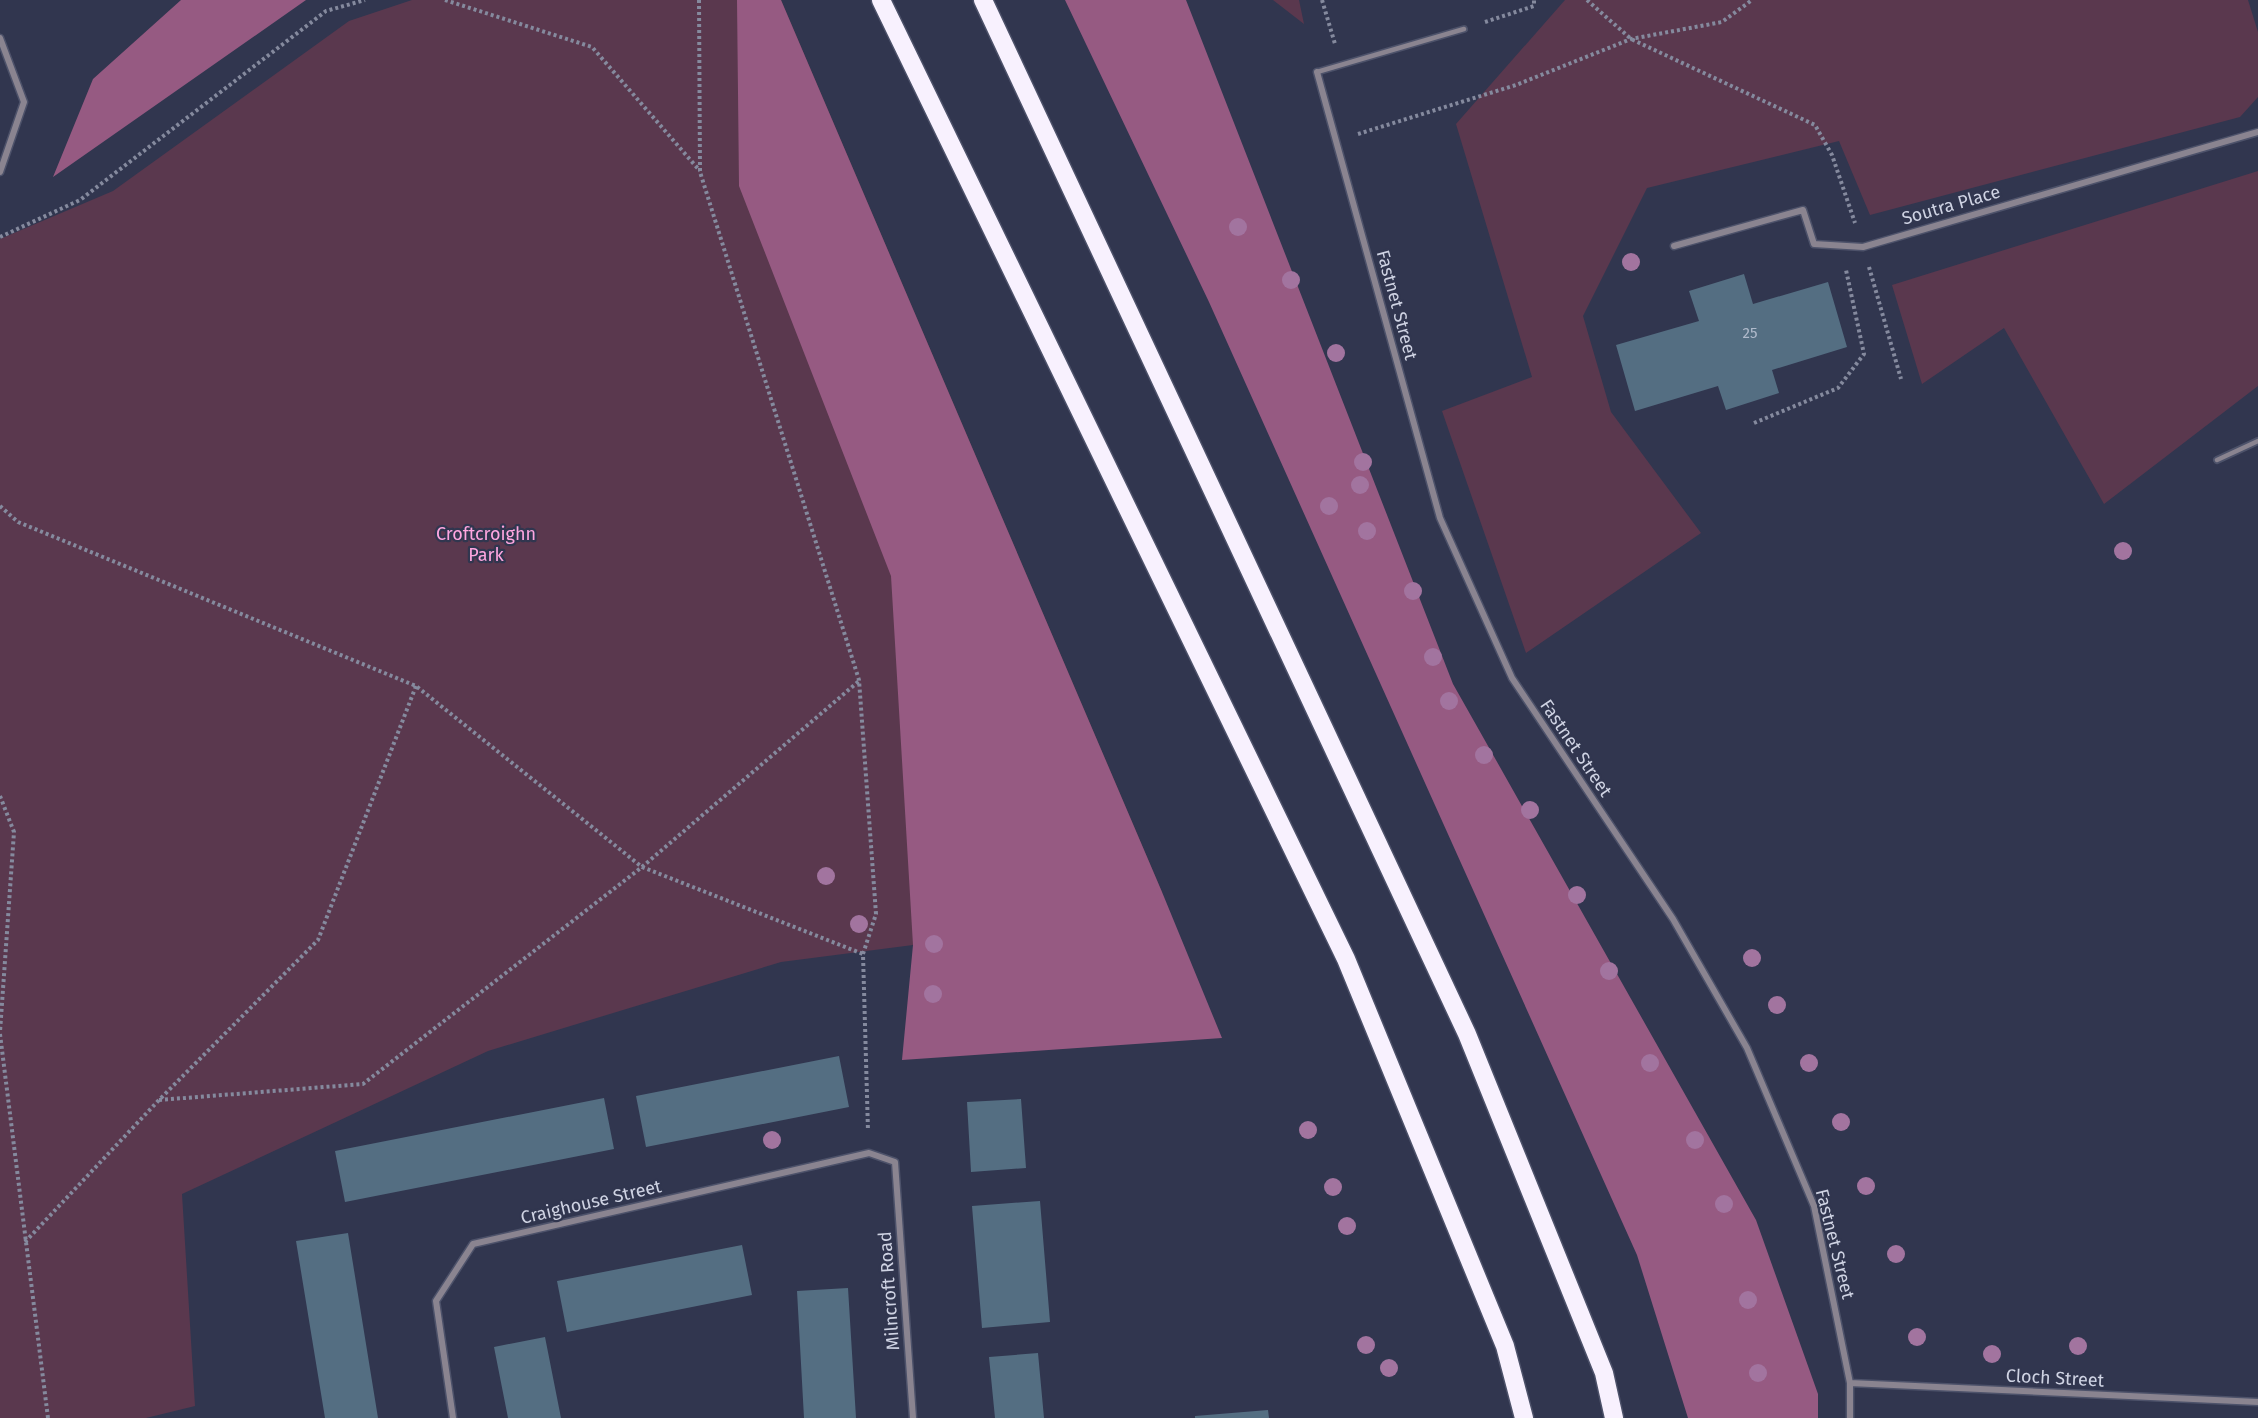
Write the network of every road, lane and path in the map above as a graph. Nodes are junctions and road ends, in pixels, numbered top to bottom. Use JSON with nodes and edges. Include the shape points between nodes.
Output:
{"nodes":[{"id":1,"x":365,"y":0,"type":"edge"},
{"id":2,"x":445,"y":0,"type":"edge"},
{"id":3,"x":699,"y":0,"type":"edge"},
{"id":4,"x":881,"y":0,"type":"edge"},
{"id":5,"x":983,"y":0,"type":"edge"},
{"id":6,"x":1322,"y":0,"type":"edge"},
{"id":7,"x":1534,"y":0,"type":"edge"},
{"id":8,"x":1587,"y":0,"type":"edge"},
{"id":9,"x":1752,"y":0,"type":"edge"},
{"id":10,"x":1464,"y":29,"type":"joint"},
{"id":11,"x":0,"y":38,"type":"edge"},
{"id":12,"x":1631,"y":39,"type":"junction"},
{"id":13,"x":1666,"y":55,"type":"dead end"},
{"id":14,"x":1341,"y":65,"type":"junction"},
{"id":15,"x":1317,"y":72,"type":"joint"},
{"id":16,"x":2258,"y":132,"type":"edge"},
{"id":17,"x":1336,"y":141,"type":"junction"},
{"id":18,"x":0,"y":172,"type":"edge"},
{"id":19,"x":700,"y":172,"type":"junction"},
{"id":20,"x":0,"y":237,"type":"edge"},
{"id":21,"x":1840,"y":245,"type":"junction"},
{"id":22,"x":1674,"y":246,"type":"dead end"},
{"id":23,"x":1754,"y":423,"type":"dead end"},
{"id":24,"x":2258,"y":441,"type":"edge"},
{"id":25,"x":2217,"y":460,"type":"dead end"},
{"id":26,"x":0,"y":506,"type":"edge"},
{"id":27,"x":860,"y":680,"type":"junction"},
{"id":28,"x":416,"y":686,"type":"junction"},
{"id":29,"x":0,"y":796,"type":"edge"},
{"id":30,"x":642,"y":867,"type":"junction"},
{"id":31,"x":863,"y":954,"type":"junction"},
{"id":32,"x":0,"y":1033,"type":"edge"},
{"id":33,"x":159,"y":1100,"type":"junction"},
{"id":34,"x":869,"y":1153,"type":"junction"},
{"id":35,"x":24,"y":1242,"type":"junction"},
{"id":36,"x":1850,"y":1383,"type":"junction"},
{"id":37,"x":2258,"y":1402,"type":"edge"},
{"id":38,"x":48,"y":1418,"type":"edge"},
{"id":39,"x":453,"y":1418,"type":"edge"},
{"id":40,"x":914,"y":1418,"type":"edge"},
{"id":41,"x":1524,"y":1418,"type":"edge"},
{"id":42,"x":1614,"y":1418,"type":"edge"},
{"id":43,"x":1850,"y":1418,"type":"edge"}],
"edges":[{"from":1,"to":20,"type":"path","via":[[326,11],[80,200]]},
{"from":2,"to":19,"type":"path","via":[[592,47]]},
{"from":3,"to":19,"type":"path"},
{"from":4,"to":41,"type":"highway","via":[[1346,959],[1505,1346]]},
{"from":5,"to":42,"type":"highway","via":[[1467,1034],[1604,1373]]},
{"from":6,"to":14,"type":"path"},
{"from":7,"to":10,"type":"path","via":[[1534,6]]},
{"from":8,"to":12,"type":"path"},
{"from":9,"to":12,"type":"path","via":[[1722,22]]},
{"from":10,"to":14,"type":"lane"},
{"from":11,"to":18,"type":"street","via":[[24,102]]},
{"from":12,"to":13,"type":"path"},
{"from":12,"to":17,"type":"path","via":[[1516,85]]},
{"from":14,"to":15,"type":"lane"},
{"from":15,"to":17,"type":"street","name":"Fastnet Street"},
{"from":16,"to":21,"type":"street","name":"Soutra Place","via":[[1863,247]]},
{"from":17,"to":36,"type":"street","name":"Fastnet Street","via":[[1440,518],[1512,678],[1673,920],[1747,1048],[1814,1206]]},
{"from":19,"to":27,"type":"path"},
{"from":21,"to":22,"type":"street","name":"Soutra Place","via":[[1814,244],[1803,210]]},
{"from":21,"to":23,"type":"path","via":[[1864,354],[1838,388]]},
{"from":24,"to":25,"type":"lane"},
{"from":26,"to":28,"type":"path","via":[[18,522]]},
{"from":27,"to":30,"type":"path"},
{"from":27,"to":31,"type":"path","via":[[876,914]]},
{"from":28,"to":30,"type":"path"},
{"from":28,"to":33,"type":"path","via":[[318,940]]},
{"from":29,"to":32,"type":"path","via":[[14,832]]},
{"from":30,"to":31,"type":"path"},
{"from":30,"to":33,"type":"path","via":[[363,1084]]},
{"from":31,"to":34,"type":"path"},
{"from":32,"to":35,"type":"path"},
{"from":33,"to":35,"type":"path"},
{"from":34,"to":39,"type":"street","name":"Craighouse Street","via":[[473,1244],[436,1300]]},
{"from":34,"to":40,"type":"street","name":"Milncroft Road","via":[[895,1162]]},
{"from":35,"to":38,"type":"path"},
{"from":36,"to":37,"type":"street","name":"Cloch Street"},
{"from":36,"to":43,"type":"street","name":"Fastnet Street"}]}
